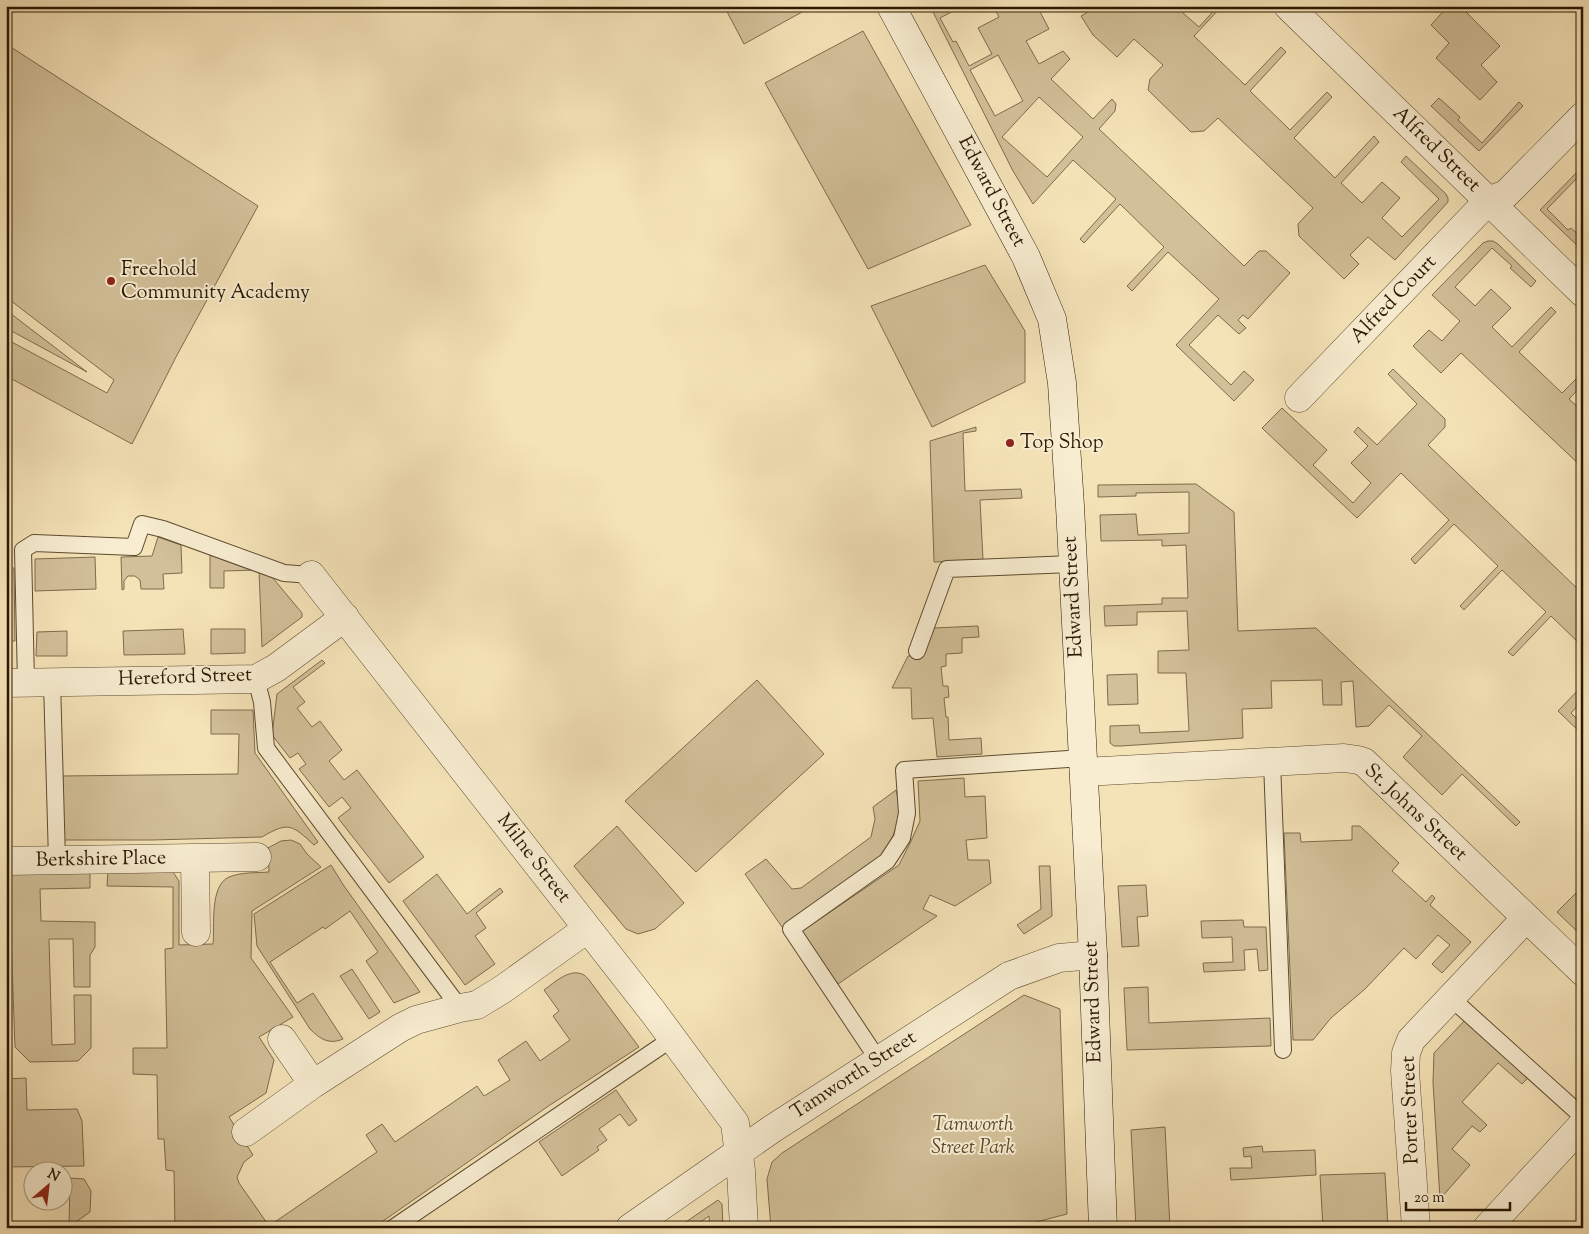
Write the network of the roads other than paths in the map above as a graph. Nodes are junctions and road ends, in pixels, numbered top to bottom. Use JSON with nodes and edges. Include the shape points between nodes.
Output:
{"nodes":[{"id":1,"x":891,"y":6,"type":"edge"},
{"id":2,"x":1288,"y":6,"type":"edge"},
{"id":3,"x":1583,"y":116,"type":"edge"},
{"id":4,"x":1488,"y":201,"type":"junction"},
{"id":5,"x":1583,"y":293,"type":"edge"},
{"id":6,"x":1299,"y":398,"type":"dead end"},
{"id":7,"x":1072,"y":564,"type":"junction"},
{"id":8,"x":311,"y":575,"type":"joint"},
{"id":9,"x":344,"y":617,"type":"junction"},
{"id":10,"x":917,"y":651,"type":"dead end"},
{"id":11,"x":256,"y":679,"type":"junction"},
{"id":12,"x":28,"y":682,"type":"edge"},
{"id":13,"x":1272,"y":762,"type":"junction"},
{"id":14,"x":1084,"y":765,"type":"junction"},
{"id":15,"x":257,"y":857,"type":"dead end"},
{"id":16,"x":195,"y":858,"type":"junction"},
{"id":17,"x":56,"y":860,"type":"junction"},
{"id":18,"x":6,"y":861,"type":"edge"},
{"id":19,"x":1526,"y":918,"type":"junction"},
{"id":20,"x":587,"y":928,"type":"junction"},
{"id":21,"x":196,"y":932,"type":"dead end"},
{"id":22,"x":1093,"y":955,"type":"junction"},
{"id":23,"x":1583,"y":972,"type":"edge"},
{"id":24,"x":1451,"y":998,"type":"junction"},
{"id":25,"x":460,"y":1008,"type":"junction"},
{"id":26,"x":672,"y":1038,"type":"junction"},
{"id":27,"x":282,"y":1039,"type":"dead end"},
{"id":28,"x":1283,"y":1050,"type":"dead end"},
{"id":29,"x":879,"y":1061,"type":"junction"},
{"id":30,"x":314,"y":1084,"type":"junction"},
{"id":31,"x":1583,"y":1117,"type":"edge"},
{"id":32,"x":1583,"y":1124,"type":"edge"},
{"id":33,"x":246,"y":1132,"type":"dead end"},
{"id":34,"x":739,"y":1152,"type":"junction"},
{"id":35,"x":393,"y":1228,"type":"edge"},
{"id":36,"x":630,"y":1228,"type":"edge"},
{"id":37,"x":744,"y":1228,"type":"edge"},
{"id":38,"x":1103,"y":1228,"type":"edge"},
{"id":39,"x":1416,"y":1228,"type":"edge"},
{"id":40,"x":1487,"y":1228,"type":"edge"}],
"edges":[{"from":1,"to":7,"type":"street","name":"Edward Street","via":[[1026,257],[1052,319],[1062,383]]},
{"from":2,"to":4,"type":"street","name":"Alfred Street"},
{"from":3,"to":4,"type":"street","name":"Alfred Court","via":[[1506,194]]},
{"from":4,"to":5,"type":"street","name":"Alfred Street"},
{"from":4,"to":6,"type":"street","name":"Alfred Court"},
{"from":7,"to":10,"type":"lane","via":[[947,569]]},
{"from":7,"to":14,"type":"street","name":"Edward Street"},
{"from":8,"to":9,"type":"street","name":"Milne Street"},
{"from":8,"to":12,"type":"lane","via":[[284,573],[142,524],[134,547],[34,543],[23,550]]},
{"from":9,"to":11,"type":"street","name":"Hereford Street","via":[[276,668]]},
{"from":9,"to":20,"type":"street","name":"Milne Street"},
{"from":11,"to":12,"type":"street","name":"Hereford Street"},
{"from":11,"to":25,"type":"lane","via":[[262,702],[266,748]]},
{"from":12,"to":17,"type":"lane"},
{"from":13,"to":14,"type":"street","name":"St. Johns Street"},
{"from":13,"to":19,"type":"street","name":"St. Johns Street","via":[[1344,758],[1364,762]]},
{"from":13,"to":28,"type":"lane"},
{"from":14,"to":22,"type":"street","name":"Edward Street"},
{"from":14,"to":29,"type":"lane","via":[[904,770],[907,813],[902,838],[887,861],[791,929]]},
{"from":15,"to":16,"type":"street","name":"Berkshire Place"},
{"from":16,"to":17,"type":"street","name":"Berkshire Place"},
{"from":16,"to":21,"type":"street","name":"Berkshire Place"},
{"from":17,"to":18,"type":"street","name":"Berkshire Place"},
{"from":19,"to":23,"type":"street","name":"St. Johns Street"},
{"from":19,"to":24,"type":"street","name":"Porter Street"},
{"from":20,"to":25,"type":"street","via":[[503,989],[477,1005]]},
{"from":20,"to":26,"type":"street","name":"Milne Street"},
{"from":22,"to":29,"type":"street","name":"Tamworth Street","via":[[1059,958],[1009,976]]},
{"from":22,"to":38,"type":"street","name":"Edward Street"},
{"from":24,"to":31,"type":"lane"},
{"from":24,"to":39,"type":"street","name":"Porter Street","via":[[1411,1040],[1406,1053]]},
{"from":25,"to":30,"type":"street","via":[[416,1020]]},
{"from":26,"to":34,"type":"street","name":"Milne Street","via":[[736,1125]]},
{"from":26,"to":35,"type":"lane"},
{"from":27,"to":30,"type":"street"},
{"from":29,"to":34,"type":"street","name":"Tamworth Street"},
{"from":30,"to":33,"type":"street"},
{"from":32,"to":40,"type":"street"},
{"from":34,"to":36,"type":"street","name":"Tamworth Street"},
{"from":34,"to":37,"type":"street","name":"Milne Street"}]}
